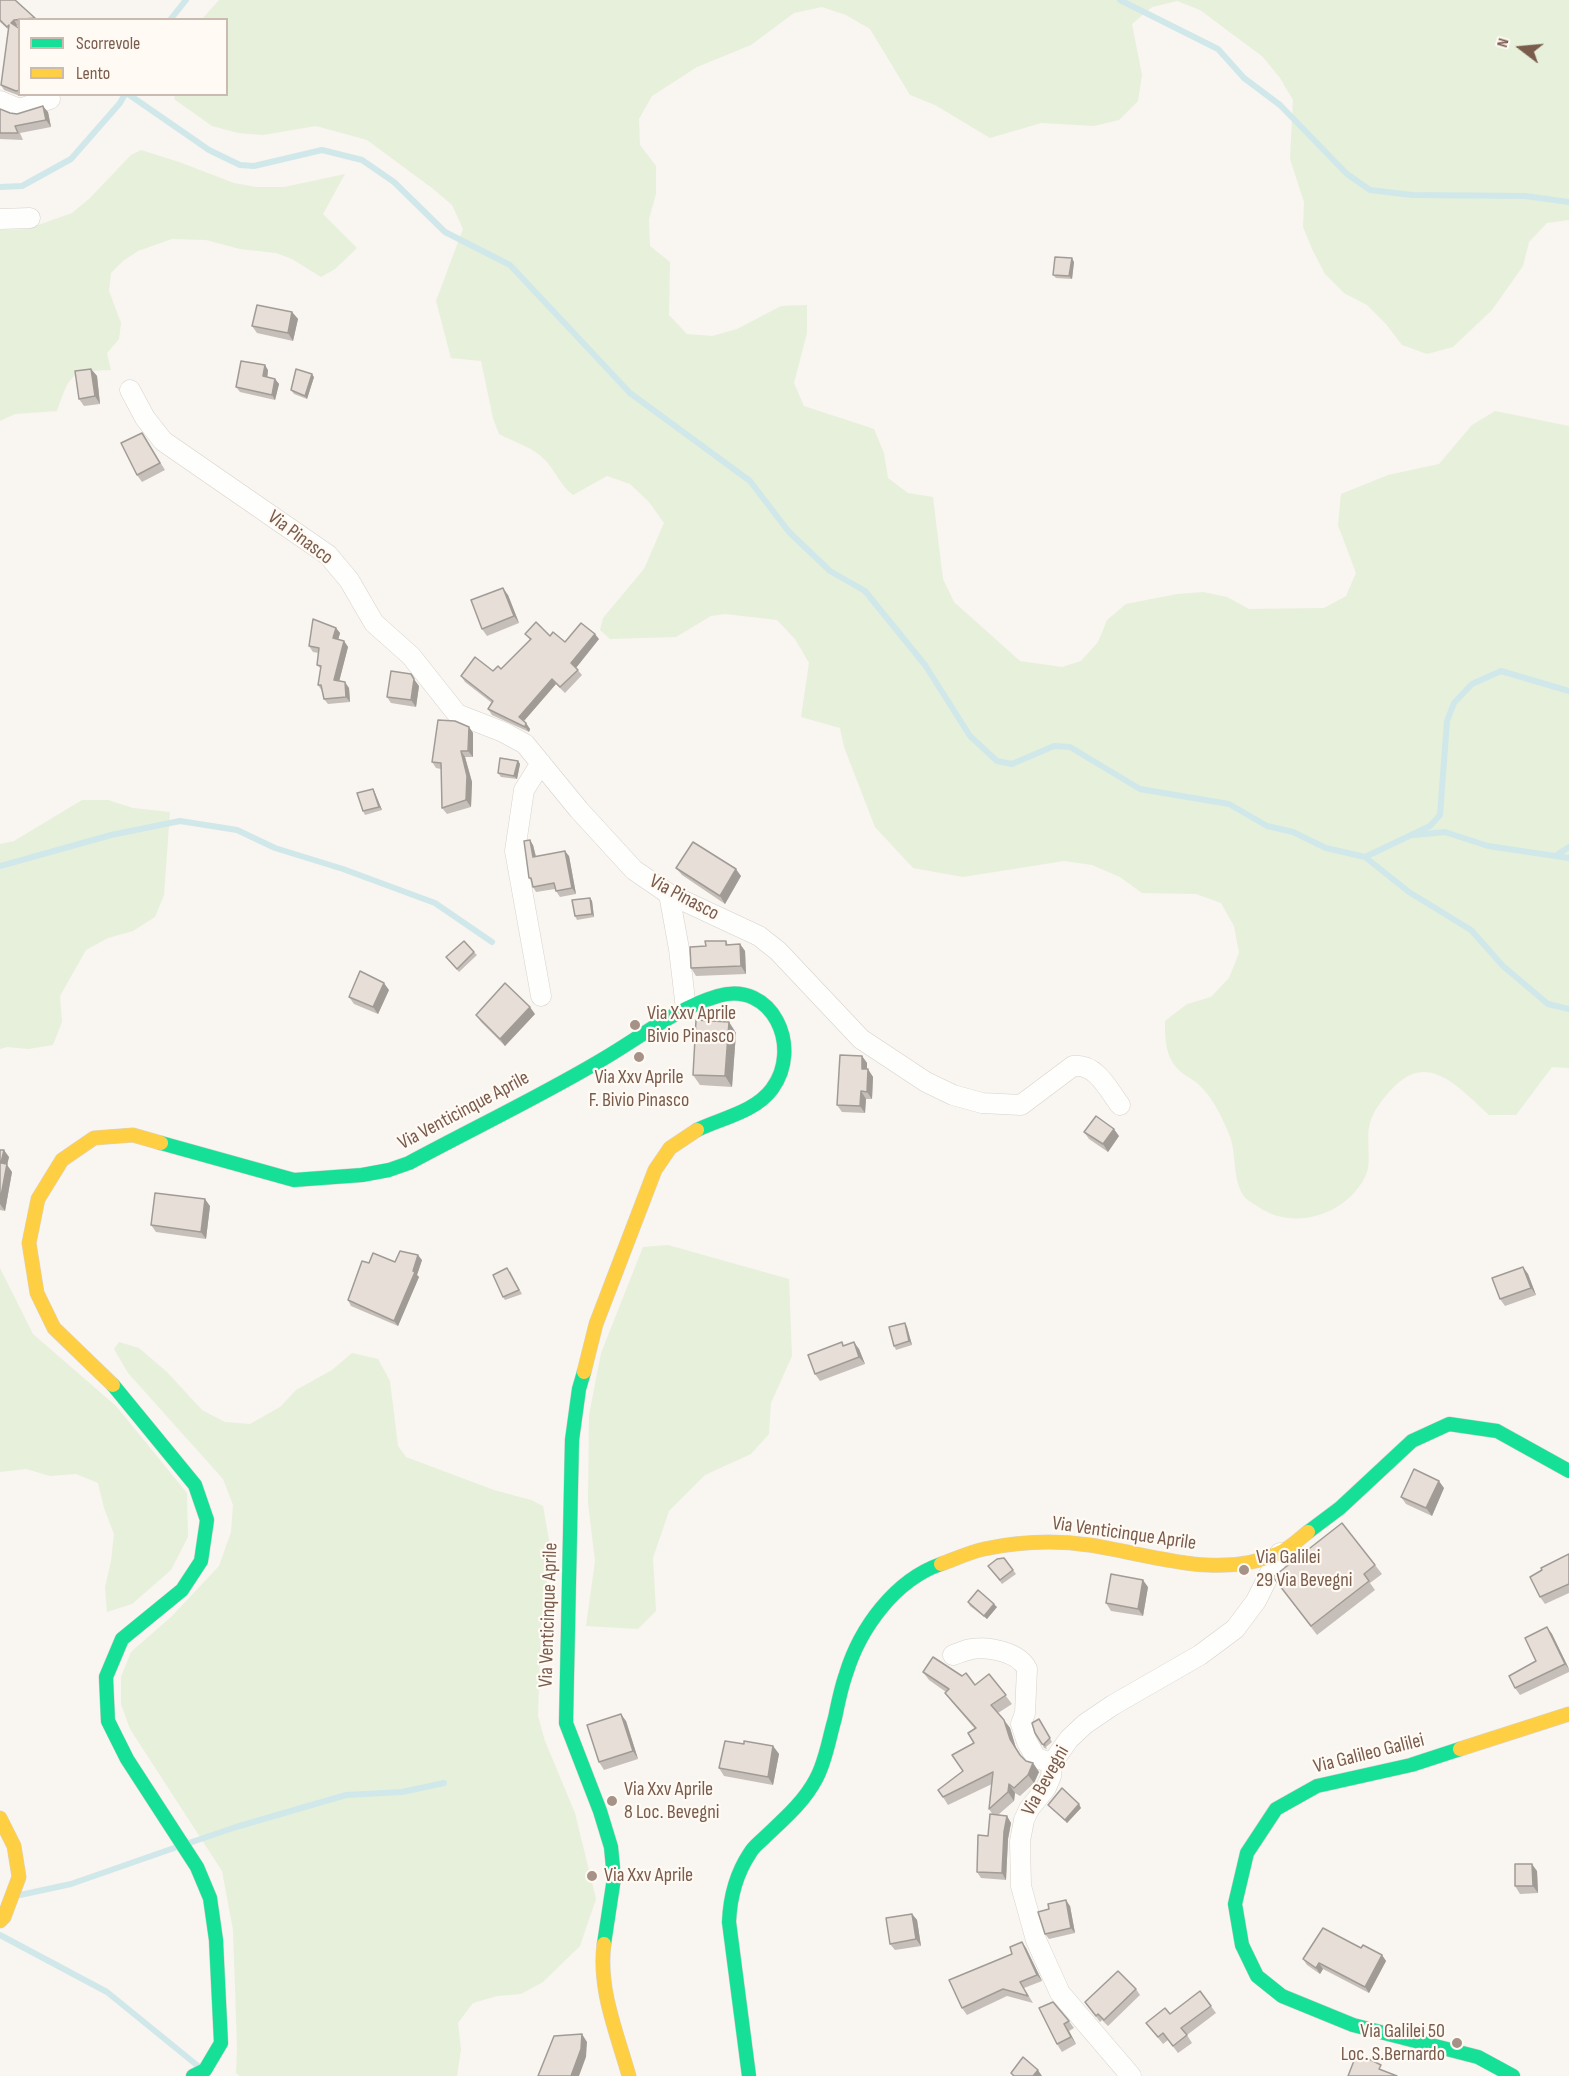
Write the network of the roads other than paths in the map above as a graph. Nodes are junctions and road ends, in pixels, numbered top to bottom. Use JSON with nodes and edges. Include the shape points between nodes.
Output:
{"nodes":[{"id":1,"x":50,"y":99,"type":"dead end"},
{"id":2,"x":0,"y":101,"type":"edge"},
{"id":3,"x":30,"y":218,"type":"dead end"},
{"id":4,"x":0,"y":219,"type":"edge"},
{"id":5,"x":130,"y":390,"type":"dead end"},
{"id":6,"x":541,"y":764,"type":"junction"},
{"id":7,"x":669,"y":894,"type":"junction"},
{"id":8,"x":541,"y":996,"type":"dead end"},
{"id":9,"x":686,"y":1009,"type":"junction"},
{"id":10,"x":1120,"y":1105,"type":"dead end"},
{"id":11,"x":1569,"y":1471,"type":"edge"},
{"id":12,"x":1280,"y":1553,"type":"junction"},
{"id":13,"x":953,"y":1654,"type":"dead end"},
{"id":14,"x":1569,"y":1714,"type":"edge"},
{"id":15,"x":1052,"y":1763,"type":"junction"},
{"id":16,"x":0,"y":1818,"type":"edge"},
{"id":17,"x":0,"y":1921,"type":"edge"},
{"id":18,"x":193,"y":2076,"type":"edge"},
{"id":19,"x":629,"y":2076,"type":"edge"},
{"id":20,"x":749,"y":2076,"type":"edge"},
{"id":21,"x":1131,"y":2076,"type":"edge"},
{"id":22,"x":1513,"y":2076,"type":"edge"}],
"edges":[{"from":1,"to":2,"type":"street","via":[[19,109]]},
{"from":3,"to":4,"type":"street"},
{"from":5,"to":6,"type":"street","name":"Via Pinasco","via":[[163,441],[328,555],[349,580],[374,623],[411,656],[457,714],[525,744]]},
{"from":6,"to":7,"type":"street","name":"Via Pinasco","via":[[634,870]]},
{"from":6,"to":8,"type":"street","via":[[524,790],[515,851]]},
{"from":7,"to":9,"type":"street"},
{"from":7,"to":10,"type":"street","name":"Via Pinasco","via":[[759,936],[861,1039],[953,1095],[982,1103],[1021,1105],[1073,1066],[1081,1065],[1100,1077]]},
{"from":9,"to":18,"type":"main road","name":"Via Venticinque Aprile","via":[[597,1062],[409,1163],[389,1170],[294,1180],[133,1135],[94,1138],[62,1160],[38,1199],[29,1243],[37,1293],[54,1328],[109,1380],[195,1485],[207,1520],[201,1562],[182,1590],[122,1639],[106,1677],[108,1721],[127,1759],[197,1868],[210,1898],[221,2043],[205,2070]]},
{"from":9,"to":19,"type":"main road","name":"Via Venticinque Aprile","via":[[719,995],[738,994],[757,1000],[776,1017],[786,1049],[784,1066],[770,1091],[751,1106],[678,1140],[665,1153],[596,1324],[579,1389],[572,1440],[566,1723],[572,1748],[608,1830],[614,1866],[603,1959],[606,1995]]},
{"from":11,"to":12,"type":"main road","via":[[1497,1431],[1449,1425],[1412,1441],[1340,1508]]},
{"from":12,"to":15,"type":"street","name":"Via Bevegni","via":[[1256,1601],[1235,1629],[1085,1724]]},
{"from":12,"to":20,"type":"main road","name":"Via Venticinque Aprile","via":[[1253,1562],[1215,1566],[1088,1545],[1032,1542],[958,1557],[932,1567],[897,1590],[855,1650],[817,1778],[796,1808],[750,1852],[734,1886],[729,1922]]},
{"from":13,"to":15,"type":"street","via":[[974,1649],[1008,1653],[1024,1662],[1025,1713],[1021,1724],[1036,1758]]},
{"from":14,"to":22,"type":"main road","name":"Via Galileo Galilei","via":[[1411,1765],[1317,1786],[1276,1809],[1247,1853],[1235,1904],[1242,1946],[1257,1976],[1282,1996],[1353,2025],[1478,2057]]},
{"from":15,"to":21,"type":"street","name":"Via Bevegni","via":[[1051,1776],[1029,1809],[1020,1841],[1025,1906],[1060,1993]]},
{"from":16,"to":17,"type":"main road","via":[[14,1846],[20,1877]]}]}
